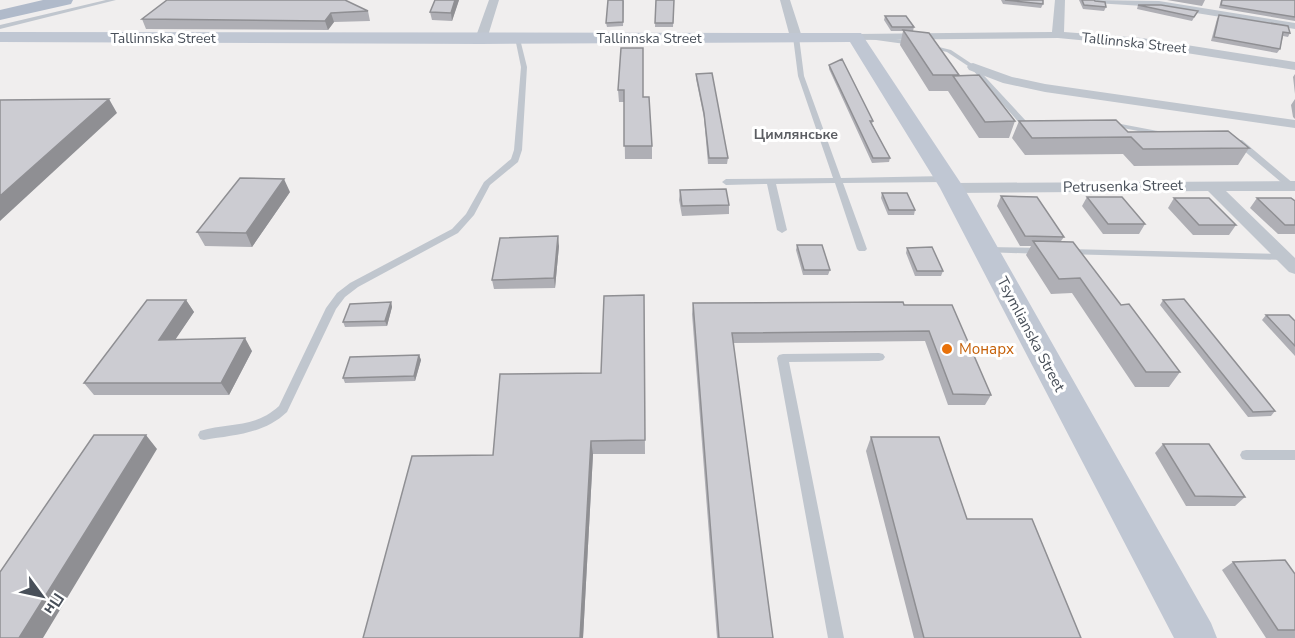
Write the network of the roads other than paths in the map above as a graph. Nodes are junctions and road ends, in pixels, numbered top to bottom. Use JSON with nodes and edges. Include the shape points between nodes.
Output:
{"nodes":[{"id":1,"x":65,"y":0,"type":"edge"},
{"id":2,"x":113,"y":0,"type":"edge"},
{"id":3,"x":494,"y":0,"type":"edge"},
{"id":4,"x":785,"y":0,"type":"edge"},
{"id":5,"x":1060,"y":0,"type":"edge"},
{"id":6,"x":1095,"y":0,"type":"edge"},
{"id":7,"x":0,"y":15,"type":"edge"},
{"id":8,"x":1295,"y":26,"type":"edge"},
{"id":9,"x":0,"y":27,"type":"edge"},
{"id":10,"x":1058,"y":35,"type":"junction"},
{"id":11,"x":0,"y":37,"type":"edge"},
{"id":12,"x":796,"y":37,"type":"junction"},
{"id":13,"x":855,"y":37,"type":"junction"},
{"id":14,"x":482,"y":39,"type":"junction"},
{"id":15,"x":517,"y":39,"type":"junction"},
{"id":16,"x":1295,"y":66,"type":"edge"},
{"id":17,"x":972,"y":67,"type":"junction"},
{"id":18,"x":1047,"y":123,"type":"edge"},
{"id":19,"x":1103,"y":123,"type":"edge"},
{"id":20,"x":1295,"y":124,"type":"edge"},
{"id":21,"x":1168,"y":134,"type":"edge"},
{"id":22,"x":1231,"y":135,"type":"edge"},
{"id":23,"x":838,"y":180,"type":"junction"},
{"id":24,"x":771,"y":181,"type":"junction"},
{"id":25,"x":726,"y":182,"type":"dead end"},
{"id":26,"x":949,"y":183,"type":"junction"},
{"id":27,"x":1212,"y":186,"type":"junction"},
{"id":28,"x":1294,"y":187,"type":"edge"},
{"id":29,"x":782,"y":230,"type":"dead end"},
{"id":30,"x":862,"y":249,"type":"dead end"},
{"id":31,"x":986,"y":250,"type":"junction"},
{"id":32,"x":1290,"y":262,"type":"edge"},
{"id":33,"x":879,"y":357,"type":"dead end"},
{"id":34,"x":204,"y":435,"type":"dead end"},
{"id":35,"x":1246,"y":455,"type":"dead end"},
{"id":36,"x":1295,"y":455,"type":"edge"},
{"id":37,"x":836,"y":638,"type":"edge"},
{"id":38,"x":1196,"y":638,"type":"edge"}],
"edges":[{"from":1,"to":7,"type":"main road"},
{"from":2,"to":9,"type":"lane"},
{"from":3,"to":14,"type":"street"},
{"from":4,"to":12,"type":"street"},
{"from":5,"to":10,"type":"street"},
{"from":6,"to":8,"type":"street","via":[[1159,4]]},
{"from":10,"to":13,"type":"street","name":"Tallinnska Street"},
{"from":10,"to":16,"type":"street","name":"Tallinnska Street","via":[[1142,42]]},
{"from":11,"to":14,"type":"street","name":"Tallinnska Street"},
{"from":12,"to":13,"type":"street","name":"Tallinnska Street"},
{"from":12,"to":15,"type":"street","name":"Tallinnska Street"},
{"from":12,"to":23,"type":"lane","via":[[801,76]]},
{"from":13,"to":17,"type":"lane","via":[[949,51]]},
{"from":13,"to":26,"type":"street","name":"Tsymlianska Street"},
{"from":14,"to":15,"type":"street","name":"Tallinnska Street"},
{"from":15,"to":34,"type":"lane","via":[[524,67],[515,160],[487,184],[470,215],[455,231],[341,295],[331,308],[284,409],[276,417],[259,426]]},
{"from":17,"to":18,"type":"lane","via":[[1024,123]]},
{"from":17,"to":20,"type":"street","via":[[1045,88]]},
{"from":19,"to":21,"type":"lane"},
{"from":22,"to":28,"type":"lane"},
{"from":23,"to":24,"type":"lane"},
{"from":23,"to":26,"type":"lane"},
{"from":23,"to":30,"type":"lane"},
{"from":24,"to":25,"type":"lane"},
{"from":24,"to":29,"type":"lane"},
{"from":26,"to":27,"type":"street","name":"Petrusenka Street"},
{"from":26,"to":31,"type":"street","name":"Tsymlianska Street"},
{"from":27,"to":28,"type":"street","name":"Petrusenka Street"},
{"from":27,"to":32,"type":"street"},
{"from":31,"to":32,"type":"lane"},
{"from":31,"to":38,"type":"street","name":"Tsymlianska Street"},
{"from":33,"to":37,"type":"lane","via":[[783,358]]},
{"from":35,"to":36,"type":"lane"}]}
